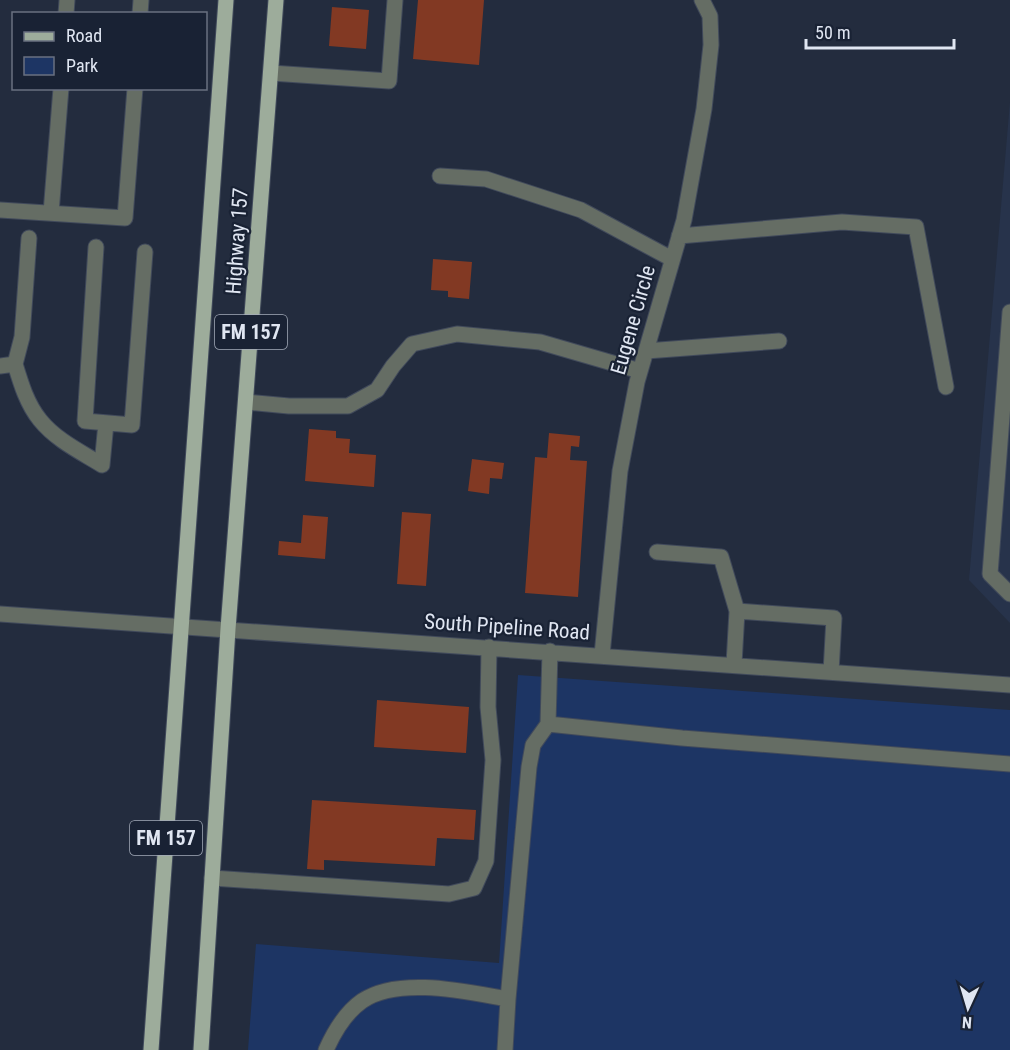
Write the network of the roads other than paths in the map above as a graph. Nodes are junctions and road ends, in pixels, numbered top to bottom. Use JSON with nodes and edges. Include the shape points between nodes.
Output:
{"nodes":[{"id":1,"x":226,"y":0,"type":"edge"},
{"id":2,"x":276,"y":0,"type":"edge"},
{"id":3,"x":395,"y":0,"type":"edge"},
{"id":4,"x":702,"y":0,"type":"edge"},
{"id":5,"x":271,"y":73,"type":"junction"},
{"id":6,"x":60,"y":90,"type":"edge"},
{"id":7,"x":135,"y":90,"type":"edge"},
{"id":8,"x":440,"y":176,"type":"dead end"},
{"id":9,"x":0,"y":210,"type":"edge"},
{"id":10,"x":51,"y":213,"type":"junction"},
{"id":11,"x":679,"y":236,"type":"junction"},
{"id":12,"x":29,"y":238,"type":"dead end"},
{"id":13,"x":96,"y":247,"type":"dead end"},
{"id":14,"x":145,"y":252,"type":"dead end"},
{"id":15,"x":672,"y":259,"type":"junction"},
{"id":16,"x":1010,"y":312,"type":"edge"},
{"id":17,"x":779,"y":341,"type":"dead end"},
{"id":18,"x":646,"y":351,"type":"junction"},
{"id":19,"x":7,"y":365,"type":"edge"},
{"id":20,"x":640,"y":371,"type":"junction"},
{"id":21,"x":946,"y":387,"type":"dead end"},
{"id":22,"x":246,"y":402,"type":"junction"},
{"id":23,"x":105,"y":423,"type":"junction"},
{"id":24,"x":657,"y":552,"type":"dead end"},
{"id":25,"x":1010,"y":594,"type":"edge"},
{"id":26,"x":737,"y":611,"type":"junction"},
{"id":27,"x":0,"y":614,"type":"edge"},
{"id":28,"x":182,"y":626,"type":"junction"},
{"id":29,"x":228,"y":629,"type":"junction"},
{"id":30,"x":489,"y":647,"type":"junction"},
{"id":31,"x":550,"y":651,"type":"junction"},
{"id":32,"x":602,"y":655,"type":"junction"},
{"id":33,"x":734,"y":664,"type":"junction"},
{"id":34,"x":831,"y":672,"type":"junction"},
{"id":35,"x":1010,"y":685,"type":"edge"},
{"id":36,"x":548,"y":724,"type":"junction"},
{"id":37,"x":1010,"y":764,"type":"edge"},
{"id":38,"x":212,"y":878,"type":"junction"},
{"id":39,"x":508,"y":999,"type":"junction"},
{"id":40,"x":151,"y":1050,"type":"edge"},
{"id":41,"x":201,"y":1050,"type":"edge"},
{"id":42,"x":326,"y":1050,"type":"edge"},
{"id":43,"x":505,"y":1050,"type":"edge"}],
"edges":[{"from":1,"to":28,"type":"main road","name":"Highway 157","number":"FM 157"},
{"from":2,"to":5,"type":"main road","name":"Highway 157","number":"FM 157"},
{"from":3,"to":5,"type":"street","via":[[389,81]]},
{"from":4,"to":11,"type":"street","name":"Eugene Circle","via":[[710,16],[711,45],[704,109]]},
{"from":5,"to":22,"type":"main road","name":"Highway 157","number":"FM 157"},
{"from":6,"to":10,"type":"street"},
{"from":7,"to":10,"type":"street","via":[[125,218]]},
{"from":8,"to":15,"type":"street","via":[[486,179],[581,210]]},
{"from":9,"to":10,"type":"street"},
{"from":11,"to":15,"type":"street","name":"Eugene Circle"},
{"from":11,"to":21,"type":"street","via":[[842,222],[916,227]]},
{"from":12,"to":19,"type":"street","via":[[22,337]]},
{"from":13,"to":23,"type":"street","via":[[85,421]]},
{"from":14,"to":23,"type":"street","via":[[132,425]]},
{"from":15,"to":18,"type":"street","name":"Eugene Circle"},
{"from":16,"to":25,"type":"street","via":[[990,574]]},
{"from":17,"to":18,"type":"street"},
{"from":18,"to":20,"type":"street","name":"Eugene Circle"},
{"from":19,"to":23,"type":"street","via":[[41,421],[64,442],[102,465]]},
{"from":20,"to":22,"type":"street","via":[[540,342],[457,334],[412,344],[377,390],[348,406]]},
{"from":20,"to":32,"type":"street","name":"Eugene Circle","via":[[620,471]]},
{"from":22,"to":29,"type":"main road","name":"Highway 157","number":"FM 157"},
{"from":24,"to":26,"type":"street","via":[[721,557]]},
{"from":26,"to":33,"type":"street"},
{"from":26,"to":34,"type":"street","via":[[834,618]]},
{"from":27,"to":28,"type":"street","name":"South Pipeline Road"},
{"from":28,"to":29,"type":"street","name":"South Pipeline Road"},
{"from":28,"to":40,"type":"main road","number":"FM 157"},
{"from":29,"to":30,"type":"street","name":"South Pipeline Road"},
{"from":29,"to":38,"type":"main road","number":"FM 157"},
{"from":30,"to":31,"type":"street","name":"South Pipeline Road"},
{"from":30,"to":38,"type":"street","via":[[492,771],[486,861],[474,888],[449,894]]},
{"from":31,"to":32,"type":"street","name":"South Pipeline Road"},
{"from":31,"to":36,"type":"street"},
{"from":32,"to":33,"type":"street","name":"South Pipeline Road"},
{"from":33,"to":34,"type":"street","name":"South Pipeline Road"},
{"from":34,"to":35,"type":"street","name":"South Pipeline Road"},
{"from":36,"to":37,"type":"street"},
{"from":36,"to":39,"type":"street","via":[[533,745],[529,767]]},
{"from":38,"to":41,"type":"main road","number":"FM 157"},
{"from":39,"to":42,"type":"street","via":[[469,992],[394,988],[362,1001],[335,1030]]},
{"from":39,"to":43,"type":"street"}]}
